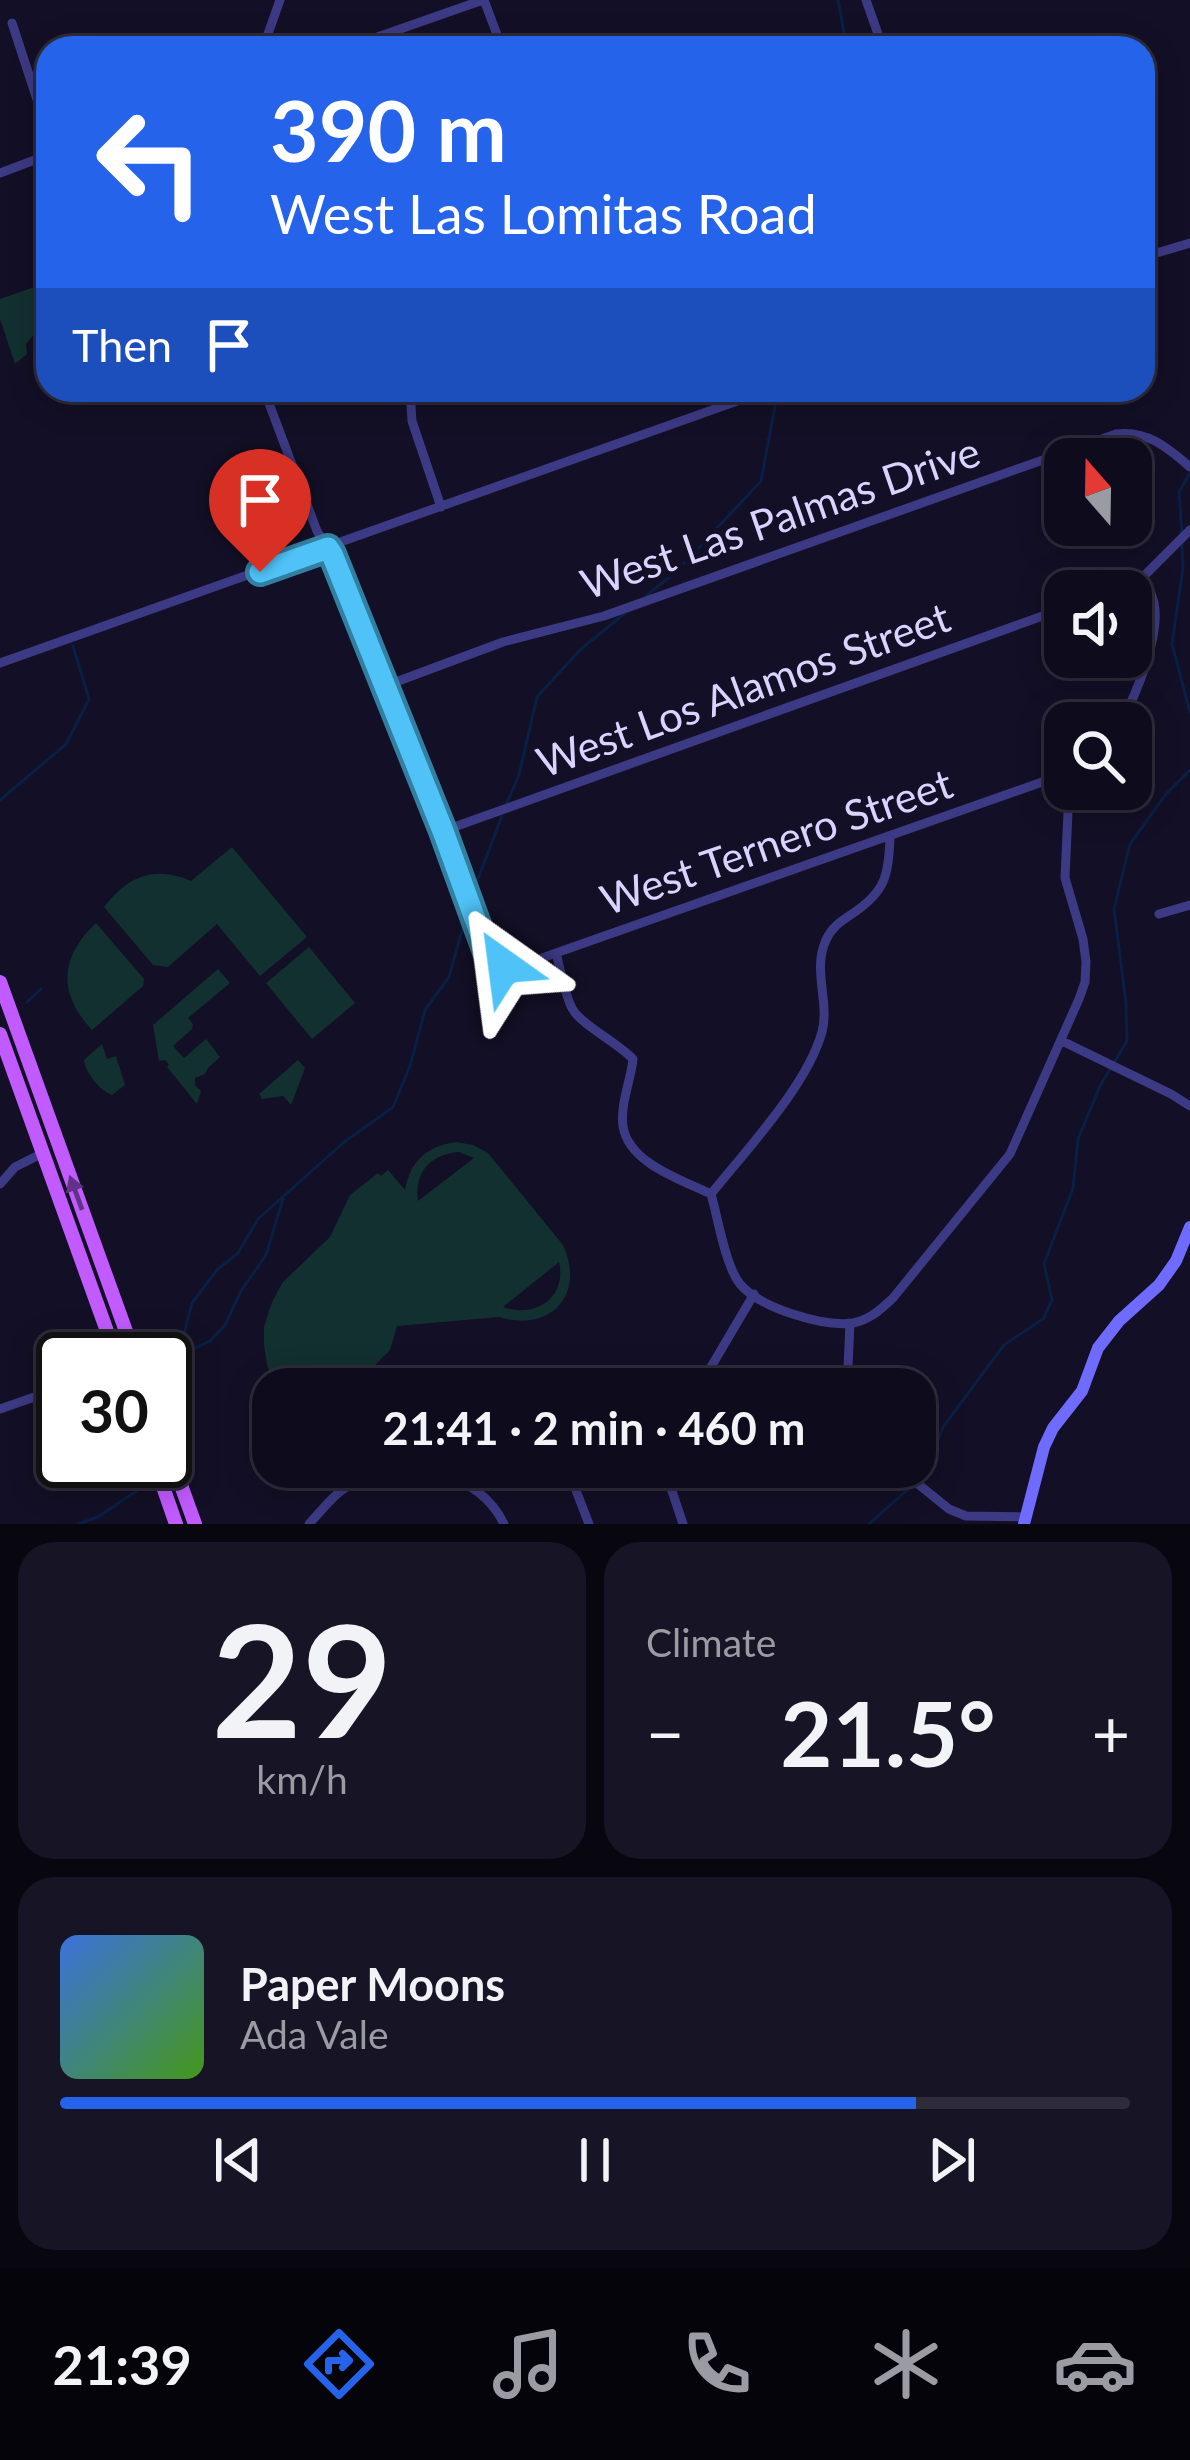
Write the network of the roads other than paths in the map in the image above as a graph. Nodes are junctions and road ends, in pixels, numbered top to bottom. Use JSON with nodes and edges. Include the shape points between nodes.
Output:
{"nodes":[{"id":1,"x":279,"y":0,"type":"edge"},
{"id":2,"x":484,"y":0,"type":"edge"},
{"id":3,"x":866,"y":0,"type":"edge"},
{"id":4,"x":12,"y":23,"type":"dead end"},
{"id":5,"x":267,"y":36,"type":"edge"},
{"id":6,"x":380,"y":36,"type":"edge"},
{"id":7,"x":498,"y":36,"type":"edge"},
{"id":8,"x":879,"y":36,"type":"edge"},
{"id":9,"x":36,"y":97,"type":"edge"},
{"id":10,"x":36,"y":160,"type":"edge"},
{"id":11,"x":0,"y":173,"type":"edge"},
{"id":12,"x":1190,"y":243,"type":"edge"},
{"id":13,"x":1155,"y":253,"type":"edge"},
{"id":14,"x":269,"y":402,"type":"edge"},
{"id":15,"x":411,"y":402,"type":"edge"},
{"id":16,"x":734,"y":402,"type":"edge"},
{"id":17,"x":1189,"y":466,"type":"edge"},
{"id":18,"x":441,"y":507,"type":"junction"},
{"id":19,"x":1190,"y":530,"type":"edge"},
{"id":20,"x":328,"y":548,"type":"junction"},
{"id":21,"x":1150,"y":570,"type":"edge"},
{"id":22,"x":1152,"y":598,"type":"edge"},
{"id":23,"x":1044,"y":616,"type":"edge"},
{"id":24,"x":1152,"y":637,"type":"edge"},
{"id":25,"x":0,"y":664,"type":"edge"},
{"id":26,"x":385,"y":686,"type":"junction"},
{"id":27,"x":1044,"y":781,"type":"edge"},
{"id":28,"x":1069,"y":810,"type":"edge"},
{"id":29,"x":443,"y":831,"type":"junction"},
{"id":30,"x":890,"y":836,"type":"junction"},
{"id":31,"x":1190,"y":905,"type":"edge"},
{"id":32,"x":1159,"y":914,"type":"dead end"},
{"id":33,"x":556,"y":953,"type":"junction"},
{"id":34,"x":0,"y":982,"type":"edge"},
{"id":35,"x":0,"y":1034,"type":"edge"},
{"id":36,"x":1062,"y":1041,"type":"junction"},
{"id":37,"x":1190,"y":1106,"type":"edge"},
{"id":38,"x":43,"y":1153,"type":"junction"},
{"id":39,"x":0,"y":1184,"type":"edge"},
{"id":40,"x":711,"y":1194,"type":"junction"},
{"id":41,"x":1190,"y":1232,"type":"edge"},
{"id":42,"x":752,"y":1292,"type":"junction"},
{"id":43,"x":850,"y":1324,"type":"junction"},
{"id":44,"x":107,"y":1332,"type":"edge"},
{"id":45,"x":126,"y":1332,"type":"edge"},
{"id":46,"x":710,"y":1368,"type":"edge"},
{"id":47,"x":848,"y":1368,"type":"edge"},
{"id":48,"x":36,"y":1396,"type":"edge"},
{"id":49,"x":0,"y":1409,"type":"edge"},
{"id":50,"x":163,"y":1488,"type":"edge"},
{"id":51,"x":182,"y":1488,"type":"edge"},
{"id":52,"x":345,"y":1488,"type":"edge"},
{"id":53,"x":472,"y":1488,"type":"edge"},
{"id":54,"x":575,"y":1488,"type":"edge"},
{"id":55,"x":671,"y":1488,"type":"edge"},
{"id":56,"x":923,"y":1488,"type":"edge"},
{"id":57,"x":1026,"y":1520,"type":"edge"},
{"id":58,"x":176,"y":1524,"type":"edge"},
{"id":59,"x":195,"y":1524,"type":"edge"},
{"id":60,"x":310,"y":1524,"type":"edge"},
{"id":61,"x":504,"y":1524,"type":"edge"},
{"id":62,"x":590,"y":1524,"type":"edge"},
{"id":63,"x":683,"y":1524,"type":"edge"}],
"edges":[{"from":1,"to":5,"type":"street"},
{"from":2,"to":6,"type":"street"},
{"from":2,"to":7,"type":"street"},
{"from":3,"to":8,"type":"street"},
{"from":4,"to":9,"type":"street"},
{"from":10,"to":11,"type":"street"},
{"from":12,"to":13,"type":"street"},
{"from":14,"to":20,"type":"street"},
{"from":15,"to":18,"type":"street"},
{"from":16,"to":18,"type":"street"},
{"from":17,"to":26,"type":"street","name":"West Las Palmas Drive","via":[[1155,440],[1115,434]]},
{"from":18,"to":20,"type":"street"},
{"from":19,"to":21,"type":"street"},
{"from":20,"to":25,"type":"street"},
{"from":20,"to":26,"type":"street"},
{"from":22,"to":24,"type":"street"},
{"from":23,"to":29,"type":"street","name":"West Los Alamos Street"},
{"from":26,"to":29,"type":"street"},
{"from":27,"to":30,"type":"street","name":"West Ternero Street"},
{"from":28,"to":36,"type":"street","via":[[1065,878],[1086,962]]},
{"from":29,"to":33,"type":"street","name":"West Ternero Street","via":[[496,964],[509,968]]},
{"from":30,"to":33,"type":"street","name":"West Ternero Street"},
{"from":30,"to":40,"type":"street","via":[[889,870],[874,900],[835,926],[824,944],[825,1004],[813,1054]]},
{"from":31,"to":32,"type":"street"},
{"from":33,"to":40,"type":"street","via":[[572,1009],[633,1059],[622,1123],[627,1140],[647,1160]]},
{"from":45,"to":34,"type":"main road","one_way":true},
{"from":35,"to":38,"type":"main road"},
{"from":36,"to":37,"type":"street"},
{"from":36,"to":43,"type":"street","via":[[1010,1154],[892,1298]]},
{"from":38,"to":39,"type":"street"},
{"from":38,"to":44,"type":"main road"},
{"from":40,"to":42,"type":"street","via":[[734,1271]]},
{"from":41,"to":57,"type":"street","via":[[1159,1285],[1098,1348],[1044,1448]]},
{"from":42,"to":43,"type":"street","via":[[793,1315]]},
{"from":42,"to":46,"type":"street"},
{"from":43,"to":47,"type":"street"},
{"from":48,"to":49,"type":"street"},
{"from":50,"to":58,"type":"main road"},
{"from":51,"to":59,"type":"main road"},
{"from":52,"to":60,"type":"street"},
{"from":53,"to":61,"type":"street"},
{"from":54,"to":62,"type":"street"},
{"from":55,"to":63,"type":"street"},
{"from":56,"to":57,"type":"street","via":[[966,1516]]}]}
